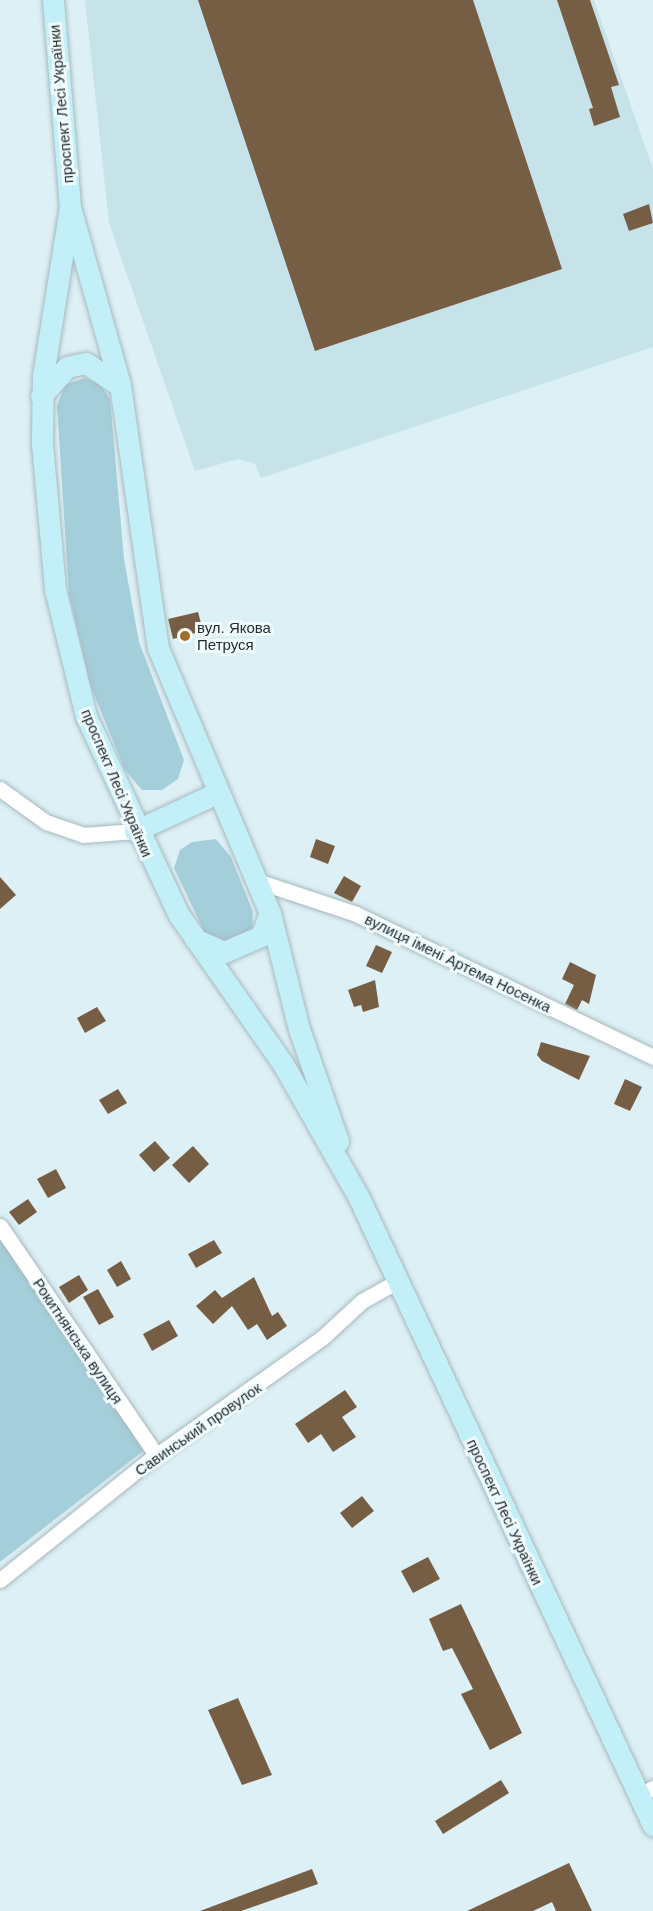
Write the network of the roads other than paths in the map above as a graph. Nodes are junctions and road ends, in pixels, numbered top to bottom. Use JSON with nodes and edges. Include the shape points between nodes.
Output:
{"nodes":[{"id":1,"x":53,"y":0,"type":"edge"},
{"id":2,"x":69,"y":207,"type":"junction"},
{"id":3,"x":120,"y":385,"type":"junction"},
{"id":4,"x":41,"y":396,"type":"junction"},
{"id":5,"x":0,"y":789,"type":"edge"},
{"id":6,"x":217,"y":793,"type":"junction"},
{"id":7,"x":135,"y":831,"type":"junction"},
{"id":8,"x":257,"y":881,"type":"junction"},
{"id":9,"x":270,"y":913,"type":"junction"},
{"id":10,"x":192,"y":937,"type":"junction"},
{"id":11,"x":653,"y":1057,"type":"edge"},
{"id":12,"x":359,"y":1198,"type":"junction"},
{"id":13,"x":0,"y":1226,"type":"edge"},
{"id":14,"x":398,"y":1281,"type":"junction"},
{"id":15,"x":157,"y":1456,"type":"junction"},
{"id":16,"x":0,"y":1580,"type":"edge"},
{"id":17,"x":646,"y":1791,"type":"edge"},
{"id":18,"x":653,"y":1825,"type":"edge"}],
"edges":[{"from":1,"to":2,"type":"street","name":"проспект Лесі Українки"},
{"from":2,"to":3,"type":"street","name":"проспект Лесі Українки"},
{"from":2,"to":4,"type":"street","name":"проспект Лесі Українки"},
{"from":3,"to":4,"type":"street","via":[[86,363],[68,367]]},
{"from":3,"to":6,"type":"street","name":"проспект Лесі Українки","via":[[158,648]]},
{"from":4,"to":7,"type":"street","name":"проспект Лесі Українки","via":[[52,565],[64,635],[86,716]]},
{"from":5,"to":7,"type":"street","via":[[46,822],[83,836]]},
{"from":6,"to":7,"type":"street"},
{"from":6,"to":8,"type":"street","name":"проспект Лесі Українки"},
{"from":7,"to":10,"type":"street","name":"проспект Лесі Українки"},
{"from":8,"to":9,"type":"street","name":"проспект Лесі Українки"},
{"from":8,"to":11,"type":"street","name":"вулиця імені Артема Носенка","via":[[356,914]]},
{"from":9,"to":10,"type":"street","via":[[261,936],[224,952]]},
{"from":9,"to":12,"type":"street","name":"проспект Лесі Українки","via":[[299,1029]]},
{"from":10,"to":12,"type":"street","name":"проспект Лесі Українки","via":[[283,1064]]},
{"from":12,"to":14,"type":"street","name":"проспект Лесі Українки"},
{"from":13,"to":15,"type":"street","name":"Рокитнянська вулиця"},
{"from":14,"to":15,"type":"street","name":"Савинський провулок","via":[[363,1301],[241,1400]]},
{"from":14,"to":17,"type":"street","name":"проспект Лесі Українки"},
{"from":15,"to":16,"type":"street","name":"Савинський провулок"},
{"from":17,"to":18,"type":"street","name":"проспект Лесі Українки"}]}
